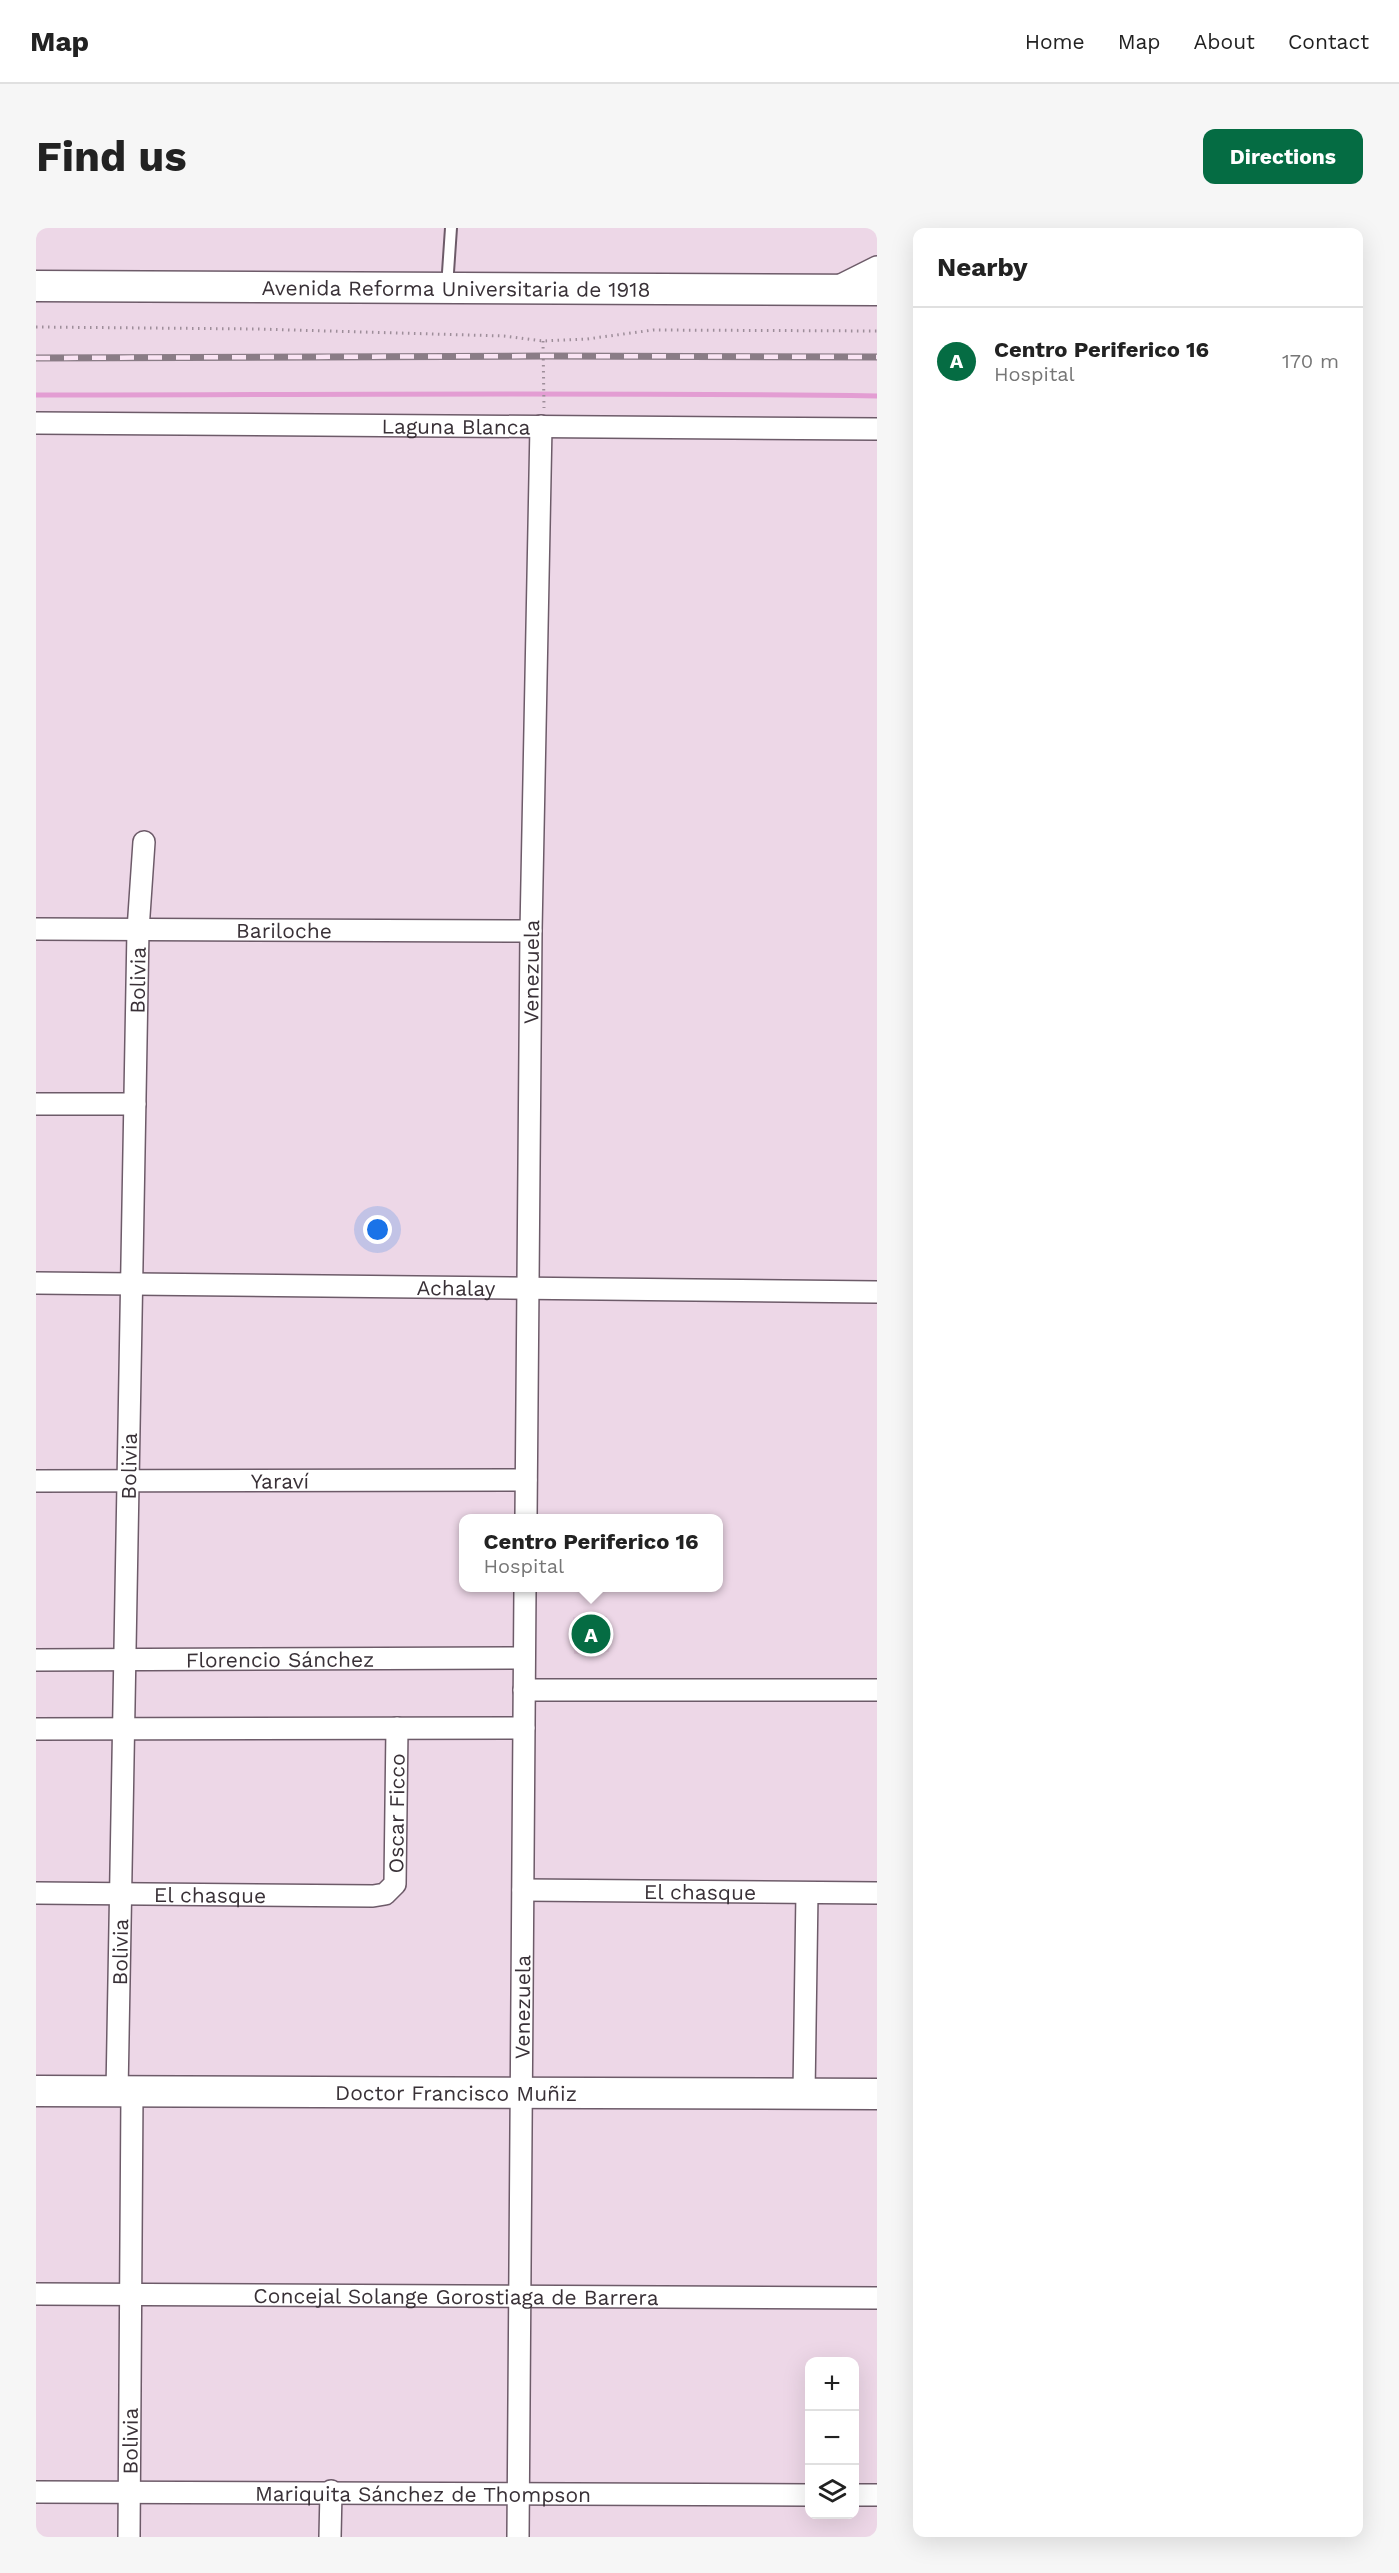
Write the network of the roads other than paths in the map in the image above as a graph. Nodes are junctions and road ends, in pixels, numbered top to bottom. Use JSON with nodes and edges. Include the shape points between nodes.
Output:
{"nodes":[{"id":1,"x":451,"y":228,"type":"edge"},
{"id":2,"x":877,"y":267,"type":"edge"},
{"id":3,"x":36,"y":286,"type":"edge"},
{"id":4,"x":447,"y":288,"type":"junction"},
{"id":5,"x":833,"y":290,"type":"junction"},
{"id":6,"x":877,"y":290,"type":"edge"},
{"id":7,"x":36,"y":423,"type":"edge"},
{"id":8,"x":541,"y":426,"type":"junction"},
{"id":9,"x":877,"y":429,"type":"edge"},
{"id":10,"x":144,"y":842,"type":"dead end"},
{"id":11,"x":36,"y":929,"type":"edge"},
{"id":12,"x":138,"y":930,"type":"junction"},
{"id":13,"x":531,"y":931,"type":"junction"},
{"id":14,"x":36,"y":1104,"type":"edge"},
{"id":15,"x":135,"y":1104,"type":"junction"},
{"id":16,"x":36,"y":1284,"type":"edge"},
{"id":17,"x":132,"y":1284,"type":"junction"},
{"id":18,"x":528,"y":1287,"type":"junction"},
{"id":19,"x":877,"y":1292,"type":"edge"},
{"id":20,"x":526,"y":1480,"type":"junction"},
{"id":21,"x":36,"y":1481,"type":"edge"},
{"id":22,"x":128,"y":1481,"type":"junction"},
{"id":23,"x":526,"y":1514,"type":"edge"},
{"id":24,"x":525,"y":1592,"type":"edge"},
{"id":25,"x":125,"y":1658,"type":"junction"},
{"id":26,"x":524,"y":1658,"type":"junction"},
{"id":27,"x":36,"y":1660,"type":"edge"},
{"id":28,"x":524,"y":1690,"type":"junction"},
{"id":29,"x":877,"y":1690,"type":"edge"},
{"id":30,"x":397,"y":1728,"type":"junction"},
{"id":31,"x":524,"y":1728,"type":"junction"},
{"id":32,"x":36,"y":1729,"type":"edge"},
{"id":33,"x":124,"y":1729,"type":"junction"},
{"id":34,"x":523,"y":1890,"type":"junction"},
{"id":35,"x":36,"y":1893,"type":"edge"},
{"id":36,"x":807,"y":1893,"type":"junction"},
{"id":37,"x":877,"y":1893,"type":"edge"},
{"id":38,"x":121,"y":1894,"type":"junction"},
{"id":39,"x":385,"y":1894,"type":"joint"},
{"id":40,"x":36,"y":2091,"type":"edge"},
{"id":41,"x":124,"y":2092,"type":"junction"},
{"id":42,"x":521,"y":2092,"type":"junction"},
{"id":43,"x":804,"y":2093,"type":"junction"},
{"id":44,"x":877,"y":2094,"type":"edge"},
{"id":45,"x":36,"y":2294,"type":"edge"},
{"id":46,"x":130,"y":2294,"type":"junction"},
{"id":47,"x":519,"y":2296,"type":"junction"},
{"id":48,"x":877,"y":2298,"type":"edge"},
{"id":49,"x":331,"y":2491,"type":"junction"},
{"id":50,"x":36,"y":2492,"type":"edge"},
{"id":51,"x":130,"y":2492,"type":"junction"},
{"id":52,"x":518,"y":2493,"type":"junction"},
{"id":53,"x":805,"y":2495,"type":"edge"},
{"id":54,"x":859,"y":2495,"type":"edge"},
{"id":55,"x":877,"y":2495,"type":"edge"},
{"id":56,"x":129,"y":2537,"type":"edge"},
{"id":57,"x":330,"y":2537,"type":"edge"},
{"id":58,"x":518,"y":2537,"type":"edge"}],
"edges":[{"from":1,"to":4,"type":"lane"},
{"from":2,"to":5,"type":"street"},
{"from":3,"to":4,"type":"main road","name":"Avenida Reforma Universitaria de 1918"},
{"from":4,"to":5,"type":"main road","name":"Avenida Reforma Universitaria de 1918"},
{"from":5,"to":6,"type":"main road","name":"Avenida Reforma Universitaria de 1918"},
{"from":7,"to":8,"type":"street","name":"Laguna Blanca"},
{"from":8,"to":9,"type":"street","name":"Laguna Blanca"},
{"from":8,"to":13,"type":"street","name":"Venezuela"},
{"from":10,"to":12,"type":"street","name":"Bolivia"},
{"from":11,"to":12,"type":"street","name":"Bariloche"},
{"from":12,"to":13,"type":"street","name":"Bariloche"},
{"from":12,"to":15,"type":"street","name":"Bolivia"},
{"from":13,"to":18,"type":"street","name":"Venezuela"},
{"from":14,"to":15,"type":"street"},
{"from":15,"to":17,"type":"street","name":"Bolivia"},
{"from":16,"to":17,"type":"street","name":"Achalay"},
{"from":17,"to":18,"type":"street","name":"Achalay"},
{"from":17,"to":22,"type":"street","name":"Bolivia"},
{"from":18,"to":19,"type":"street","name":"Achalay"},
{"from":18,"to":20,"type":"street","name":"Venezuela"},
{"from":20,"to":22,"type":"street","name":"Yaraví"},
{"from":20,"to":23,"type":"street","name":"Venezuela"},
{"from":21,"to":22,"type":"street","name":"Yaraví"},
{"from":22,"to":25,"type":"street","name":"Bolivia"},
{"from":24,"to":26,"type":"street","name":"Venezuela"},
{"from":25,"to":26,"type":"street","name":"Florencio Sánchez"},
{"from":25,"to":27,"type":"street","name":"Florencio Sánchez"},
{"from":25,"to":33,"type":"street","name":"Bolivia"},
{"from":26,"to":28,"type":"street","name":"Venezuela"},
{"from":28,"to":29,"type":"street"},
{"from":28,"to":31,"type":"street","name":"Venezuela"},
{"from":30,"to":31,"type":"street"},
{"from":30,"to":33,"type":"street"},
{"from":30,"to":39,"type":"street","name":"Oscar Ficco","via":[[395,1884]]},
{"from":31,"to":34,"type":"street","name":"Venezuela"},
{"from":32,"to":33,"type":"street"},
{"from":33,"to":38,"type":"street","name":"Bolivia"},
{"from":34,"to":36,"type":"street","name":"El chasque"},
{"from":34,"to":42,"type":"street","name":"Venezuela"},
{"from":35,"to":38,"type":"street","name":"El chasque"},
{"from":36,"to":37,"type":"street","name":"El chasque"},
{"from":36,"to":43,"type":"street"},
{"from":38,"to":39,"type":"street","name":"El chasque"},
{"from":38,"to":41,"type":"street","name":"Bolivia"},
{"from":40,"to":41,"type":"main road","name":"Doctor Francisco Muñiz"},
{"from":41,"to":42,"type":"main road","name":"Doctor Francisco Muñiz"},
{"from":41,"to":46,"type":"street","name":"Bolivia"},
{"from":42,"to":43,"type":"main road","name":"Doctor Francisco Muñiz"},
{"from":42,"to":47,"type":"street","name":"Venezuela"},
{"from":43,"to":44,"type":"main road","name":"Doctor Francisco Muñiz"},
{"from":45,"to":46,"type":"street","name":"Concejal Solange Gorostiaga de Barrera"},
{"from":46,"to":47,"type":"street","name":"Concejal Solange Gorostiaga de Barrera"},
{"from":46,"to":51,"type":"street","name":"Bolivia"},
{"from":47,"to":48,"type":"street","name":"Concejal Solange Gorostiaga de Barrera"},
{"from":47,"to":52,"type":"street","name":"Venezuela"},
{"from":49,"to":51,"type":"street","name":"Mariquita Sánchez de Thompson"},
{"from":49,"to":52,"type":"street","name":"Mariquita Sánchez de Thompson"},
{"from":49,"to":57,"type":"street"},
{"from":50,"to":51,"type":"street","name":"Mariquita Sánchez de Thompson"},
{"from":51,"to":56,"type":"street","name":"Bolivia"},
{"from":52,"to":53,"type":"street","name":"Mariquita Sánchez de Thompson"},
{"from":52,"to":58,"type":"street","name":"Venezuela"},
{"from":54,"to":55,"type":"street"}]}
